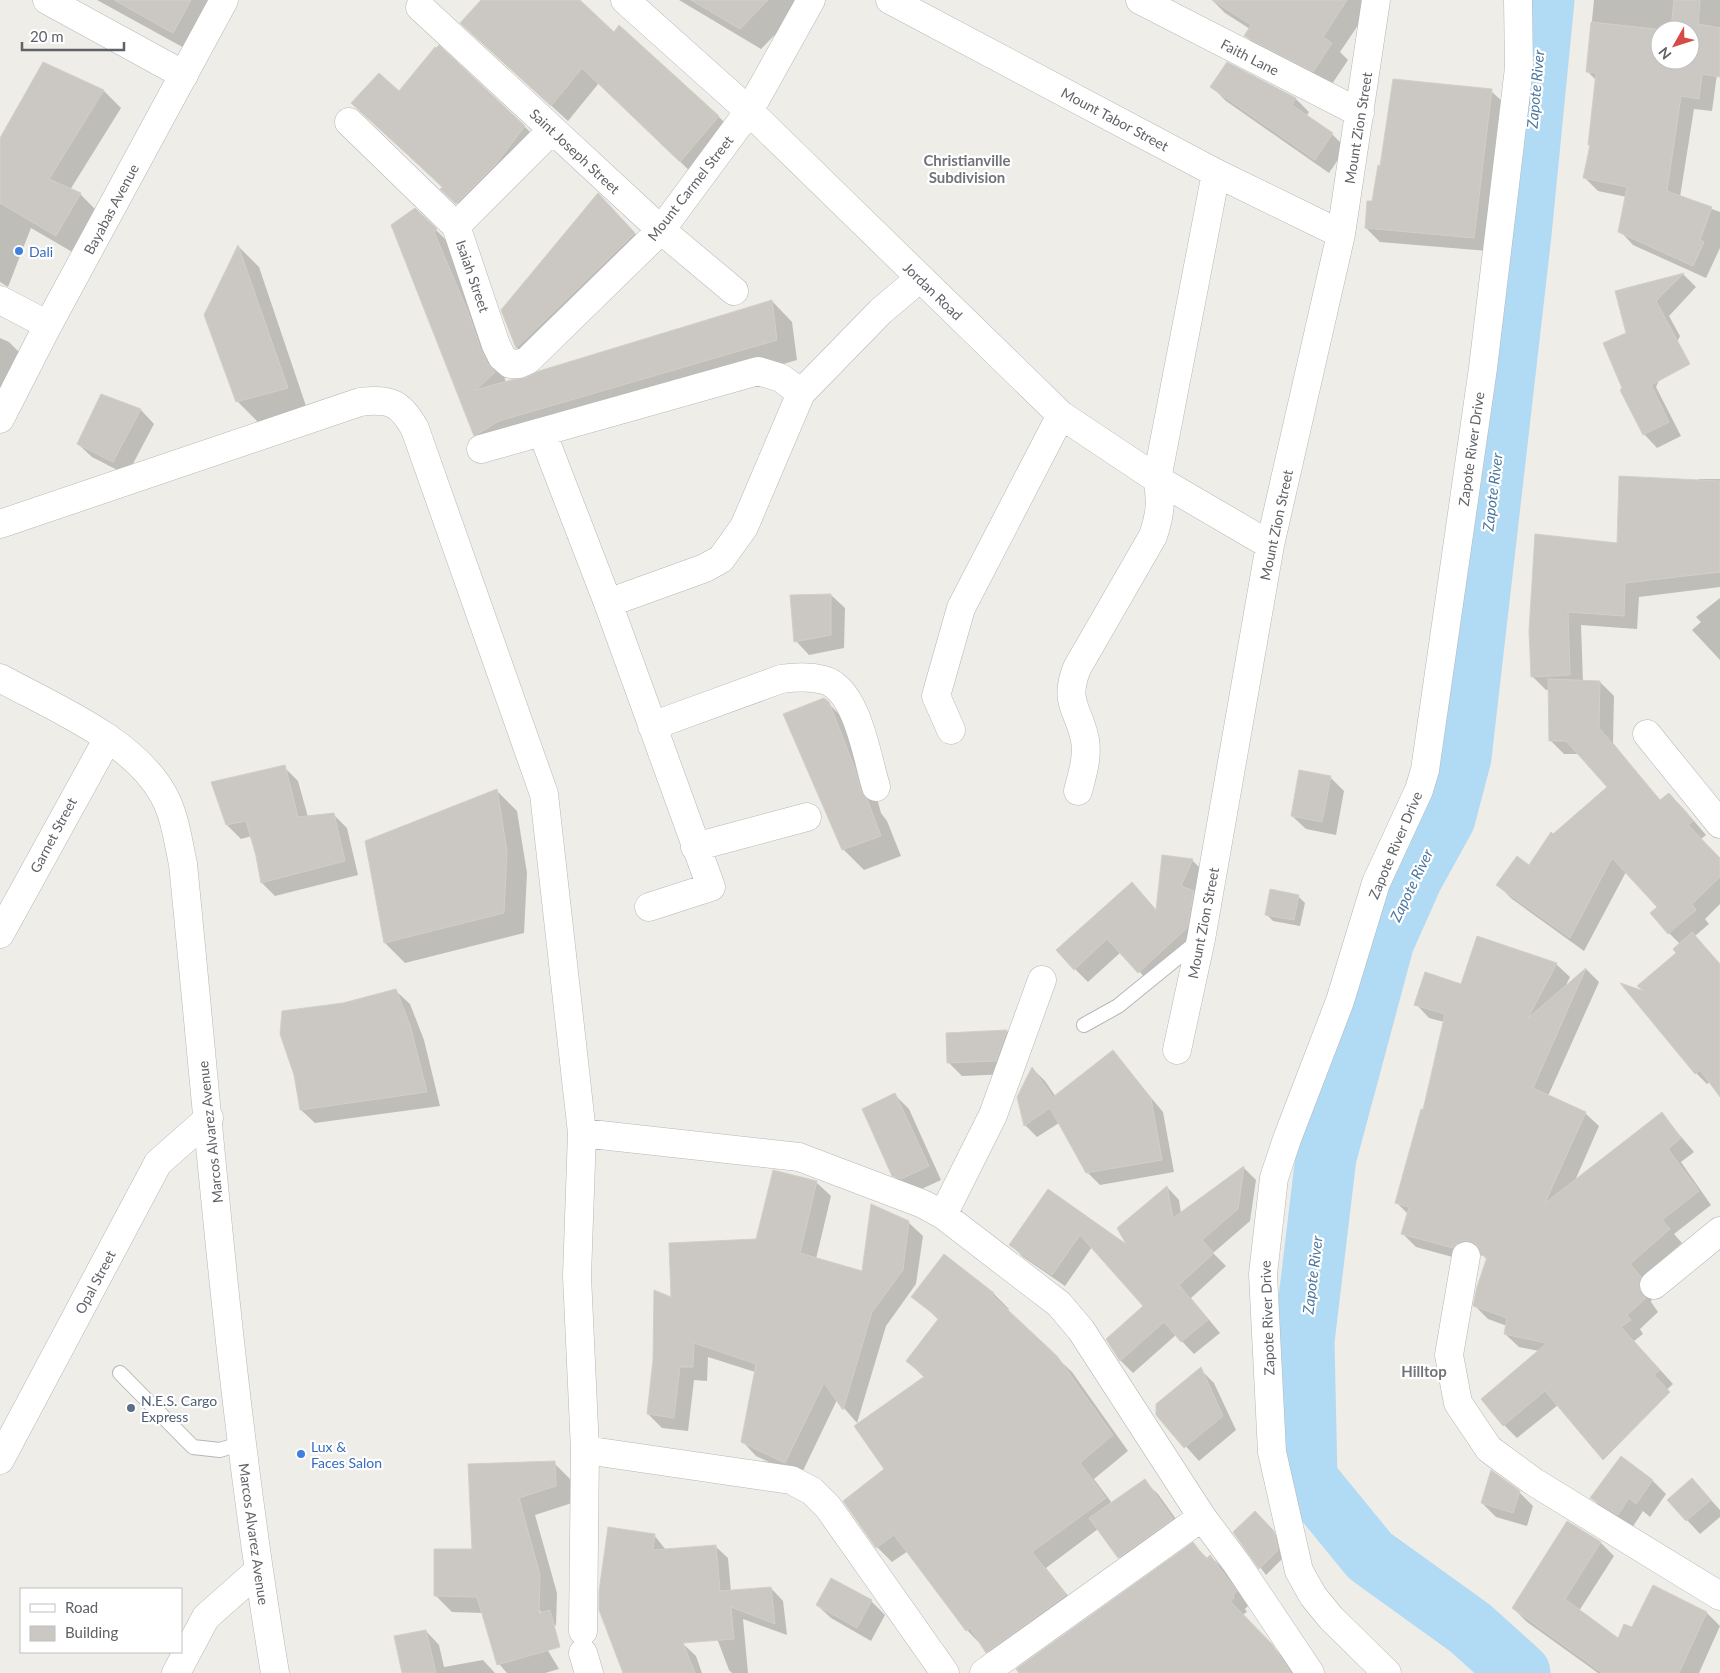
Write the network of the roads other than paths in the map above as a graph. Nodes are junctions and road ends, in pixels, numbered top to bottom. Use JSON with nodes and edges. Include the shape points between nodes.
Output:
{"nodes":[{"id":1,"x":46,"y":0,"type":"edge"},
{"id":2,"x":224,"y":0,"type":"edge"},
{"id":3,"x":625,"y":0,"type":"edge"},
{"id":4,"x":811,"y":0,"type":"edge"},
{"id":5,"x":890,"y":0,"type":"edge"},
{"id":6,"x":1140,"y":0,"type":"edge"},
{"id":7,"x":1376,"y":0,"type":"edge"},
{"id":8,"x":1518,"y":0,"type":"edge"},
{"id":9,"x":420,"y":7,"type":"dead end"},
{"id":10,"x":184,"y":74,"type":"junction"},
{"id":11,"x":749,"y":111,"type":"junction"},
{"id":12,"x":1360,"y":113,"type":"junction"},
{"id":13,"x":349,"y":122,"type":"dead end"},
{"id":14,"x":552,"y":130,"type":"junction"},
{"id":15,"x":1216,"y":173,"type":"junction"},
{"id":16,"x":456,"y":226,"type":"junction"},
{"id":17,"x":661,"y":230,"type":"junction"},
{"id":18,"x":1341,"y":234,"type":"junction"},
{"id":19,"x":920,"y":278,"type":"junction"},
{"id":20,"x":734,"y":291,"type":"dead end"},
{"id":21,"x":0,"y":300,"type":"edge"},
{"id":22,"x":48,"y":325,"type":"junction"},
{"id":23,"x":510,"y":364,"type":"joint"},
{"id":24,"x":801,"y":393,"type":"junction"},
{"id":25,"x":1060,"y":415,"type":"junction"},
{"id":26,"x":0,"y":419,"type":"edge"},
{"id":27,"x":542,"y":432,"type":"junction"},
{"id":28,"x":481,"y":449,"type":"dead end"},
{"id":29,"x":1157,"y":479,"type":"junction"},
{"id":30,"x":0,"y":524,"type":"edge"},
{"id":31,"x":1270,"y":545,"type":"junction"},
{"id":32,"x":608,"y":603,"type":"junction"},
{"id":33,"x":0,"y":678,"type":"edge"},
{"id":34,"x":652,"y":726,"type":"junction"},
{"id":35,"x":951,"y":730,"type":"dead end"},
{"id":36,"x":1647,"y":734,"type":"dead end"},
{"id":37,"x":108,"y":738,"type":"junction"},
{"id":38,"x":876,"y":787,"type":"dead end"},
{"id":39,"x":1078,"y":791,"type":"dead end"},
{"id":40,"x":807,"y":817,"type":"dead end"},
{"id":41,"x":1720,"y":824,"type":"edge"},
{"id":42,"x":695,"y":847,"type":"junction"},
{"id":43,"x":649,"y":907,"type":"dead end"},
{"id":44,"x":0,"y":934,"type":"edge"},
{"id":45,"x":1201,"y":939,"type":"junction"},
{"id":46,"x":1042,"y":980,"type":"dead end"},
{"id":47,"x":1084,"y":1025,"type":"dead end"},
{"id":48,"x":1176,"y":1050,"type":"dead end"},
{"id":49,"x":208,"y":1118,"type":"junction"},
{"id":50,"x":582,"y":1133,"type":"junction"},
{"id":51,"x":943,"y":1215,"type":"junction"},
{"id":52,"x":1720,"y":1232,"type":"edge"},
{"id":53,"x":1466,"y":1256,"type":"dead end"},
{"id":54,"x":1654,"y":1285,"type":"dead end"},
{"id":55,"x":120,"y":1373,"type":"dead end"},
{"id":56,"x":242,"y":1443,"type":"junction"},
{"id":57,"x":585,"y":1450,"type":"junction"},
{"id":58,"x":0,"y":1460,"type":"edge"},
{"id":59,"x":1202,"y":1517,"type":"junction"},
{"id":60,"x":258,"y":1571,"type":"junction"},
{"id":61,"x":1720,"y":1596,"type":"edge"},
{"id":62,"x":585,"y":1652,"type":"edge"},
{"id":63,"x":176,"y":1673,"type":"edge"},
{"id":64,"x":275,"y":1673,"type":"edge"},
{"id":65,"x":945,"y":1673,"type":"edge"},
{"id":66,"x":984,"y":1673,"type":"edge"},
{"id":67,"x":1310,"y":1673,"type":"edge"},
{"id":68,"x":1387,"y":1673,"type":"edge"}],
"edges":[{"from":1,"to":10,"type":"street"},
{"from":2,"to":10,"type":"street","name":"Bayabas Avenue"},
{"from":3,"to":11,"type":"street","name":"Jordan Road"},
{"from":4,"to":11,"type":"street","name":"Mount Carmel Street"},
{"from":5,"to":15,"type":"street","name":"Mount Tabor Street"},
{"from":6,"to":12,"type":"street","name":"Faith Lane"},
{"from":7,"to":12,"type":"street","name":"Mount Zion Street"},
{"from":8,"to":68,"type":"street","name":"Zapote River Drive","via":[[1519,68],[1486,349],[1425,770],[1376,883],[1340,1001],[1274,1178],[1263,1274],[1272,1452],[1299,1571],[1312,1596]]},
{"from":9,"to":14,"type":"street","name":"Saint Joseph Street"},
{"from":10,"to":22,"type":"street","name":"Bayabas Avenue"},
{"from":11,"to":17,"type":"street","name":"Mount Carmel Street"},
{"from":11,"to":19,"type":"street","name":"Jordan Road"},
{"from":12,"to":18,"type":"street","name":"Mount Zion Street"},
{"from":13,"to":16,"type":"street"},
{"from":14,"to":16,"type":"street","name":"Isaiah Street"},
{"from":14,"to":17,"type":"street","name":"Saint Joseph Street"},
{"from":15,"to":18,"type":"street","name":"Mount Tabor Street"},
{"from":15,"to":29,"type":"street"},
{"from":16,"to":23,"type":"street","name":"Isaiah Street","via":[[496,345]]},
{"from":17,"to":20,"type":"street","name":"Saint Joseph Street"},
{"from":17,"to":23,"type":"street","name":"Mount Carmel Street","via":[[528,360]]},
{"from":18,"to":31,"type":"street","name":"Mount Zion Street"},
{"from":19,"to":24,"type":"street","via":[[881,311]]},
{"from":19,"to":25,"type":"street","name":"Jordan Road"},
{"from":21,"to":22,"type":"street"},
{"from":22,"to":26,"type":"street","name":"Bayabas Avenue"},
{"from":24,"to":27,"type":"street","via":[[781,378],[758,371]]},
{"from":24,"to":32,"type":"street","via":[[744,527],[721,559],[705,568]]},
{"from":25,"to":29,"type":"street","name":"Jordan Road"},
{"from":25,"to":35,"type":"street","via":[[962,608],[936,696]]},
{"from":27,"to":28,"type":"street"},
{"from":27,"to":32,"type":"street"},
{"from":29,"to":31,"type":"street","name":"Jordan Road"},
{"from":29,"to":39,"type":"street","via":[[1162,498],[1153,536],[1071,683],[1070,693],[1085,748],[1084,771]]},
{"from":30,"to":50,"type":"street","via":[[360,402],[378,399],[393,403],[406,412],[419,439],[544,794]]},
{"from":31,"to":45,"type":"street","name":"Mount Zion Street"},
{"from":32,"to":34,"type":"street"},
{"from":33,"to":37,"type":"street","name":"Marcos Alvarez Avenue"},
{"from":34,"to":38,"type":"street","via":[[781,679],[804,677],[826,680],[843,692],[853,710]]},
{"from":34,"to":42,"type":"street"},
{"from":36,"to":41,"type":"street"},
{"from":37,"to":44,"type":"street","name":"Garnet Street"},
{"from":37,"to":49,"type":"street","name":"Marcos Alvarez Avenue","via":[[143,765],[164,795],[176,829],[183,864]]},
{"from":40,"to":42,"type":"street"},
{"from":42,"to":43,"type":"street","via":[[711,887]]},
{"from":45,"to":47,"type":"lane","via":[[1118,1006]]},
{"from":45,"to":48,"type":"street","name":"Mount Zion Street"},
{"from":46,"to":51,"type":"street","via":[[993,1115]]},
{"from":49,"to":56,"type":"street","name":"Marcos Alvarez Avenue"},
{"from":49,"to":58,"type":"street","name":"Opal Street","via":[[158,1163]]},
{"from":50,"to":51,"type":"street","via":[[799,1158],[923,1204]]},
{"from":50,"to":57,"type":"street","via":[[577,1276]]},
{"from":51,"to":59,"type":"street","via":[[1059,1304],[1081,1330]]},
{"from":52,"to":54,"type":"street"},
{"from":53,"to":61,"type":"street","via":[[1449,1355],[1458,1403],[1489,1449],[1534,1482]]},
{"from":55,"to":56,"type":"lane","via":[[193,1447],[220,1450]]},
{"from":56,"to":60,"type":"street","name":"Marcos Alvarez Avenue"},
{"from":57,"to":62,"type":"street"},
{"from":57,"to":65,"type":"street","via":[[791,1480],[812,1490],[828,1507]]},
{"from":59,"to":66,"type":"street"},
{"from":59,"to":67,"type":"street"},
{"from":60,"to":63,"type":"street","via":[[206,1617]]},
{"from":60,"to":64,"type":"street","name":"Marcos Alvarez Avenue"}]}
